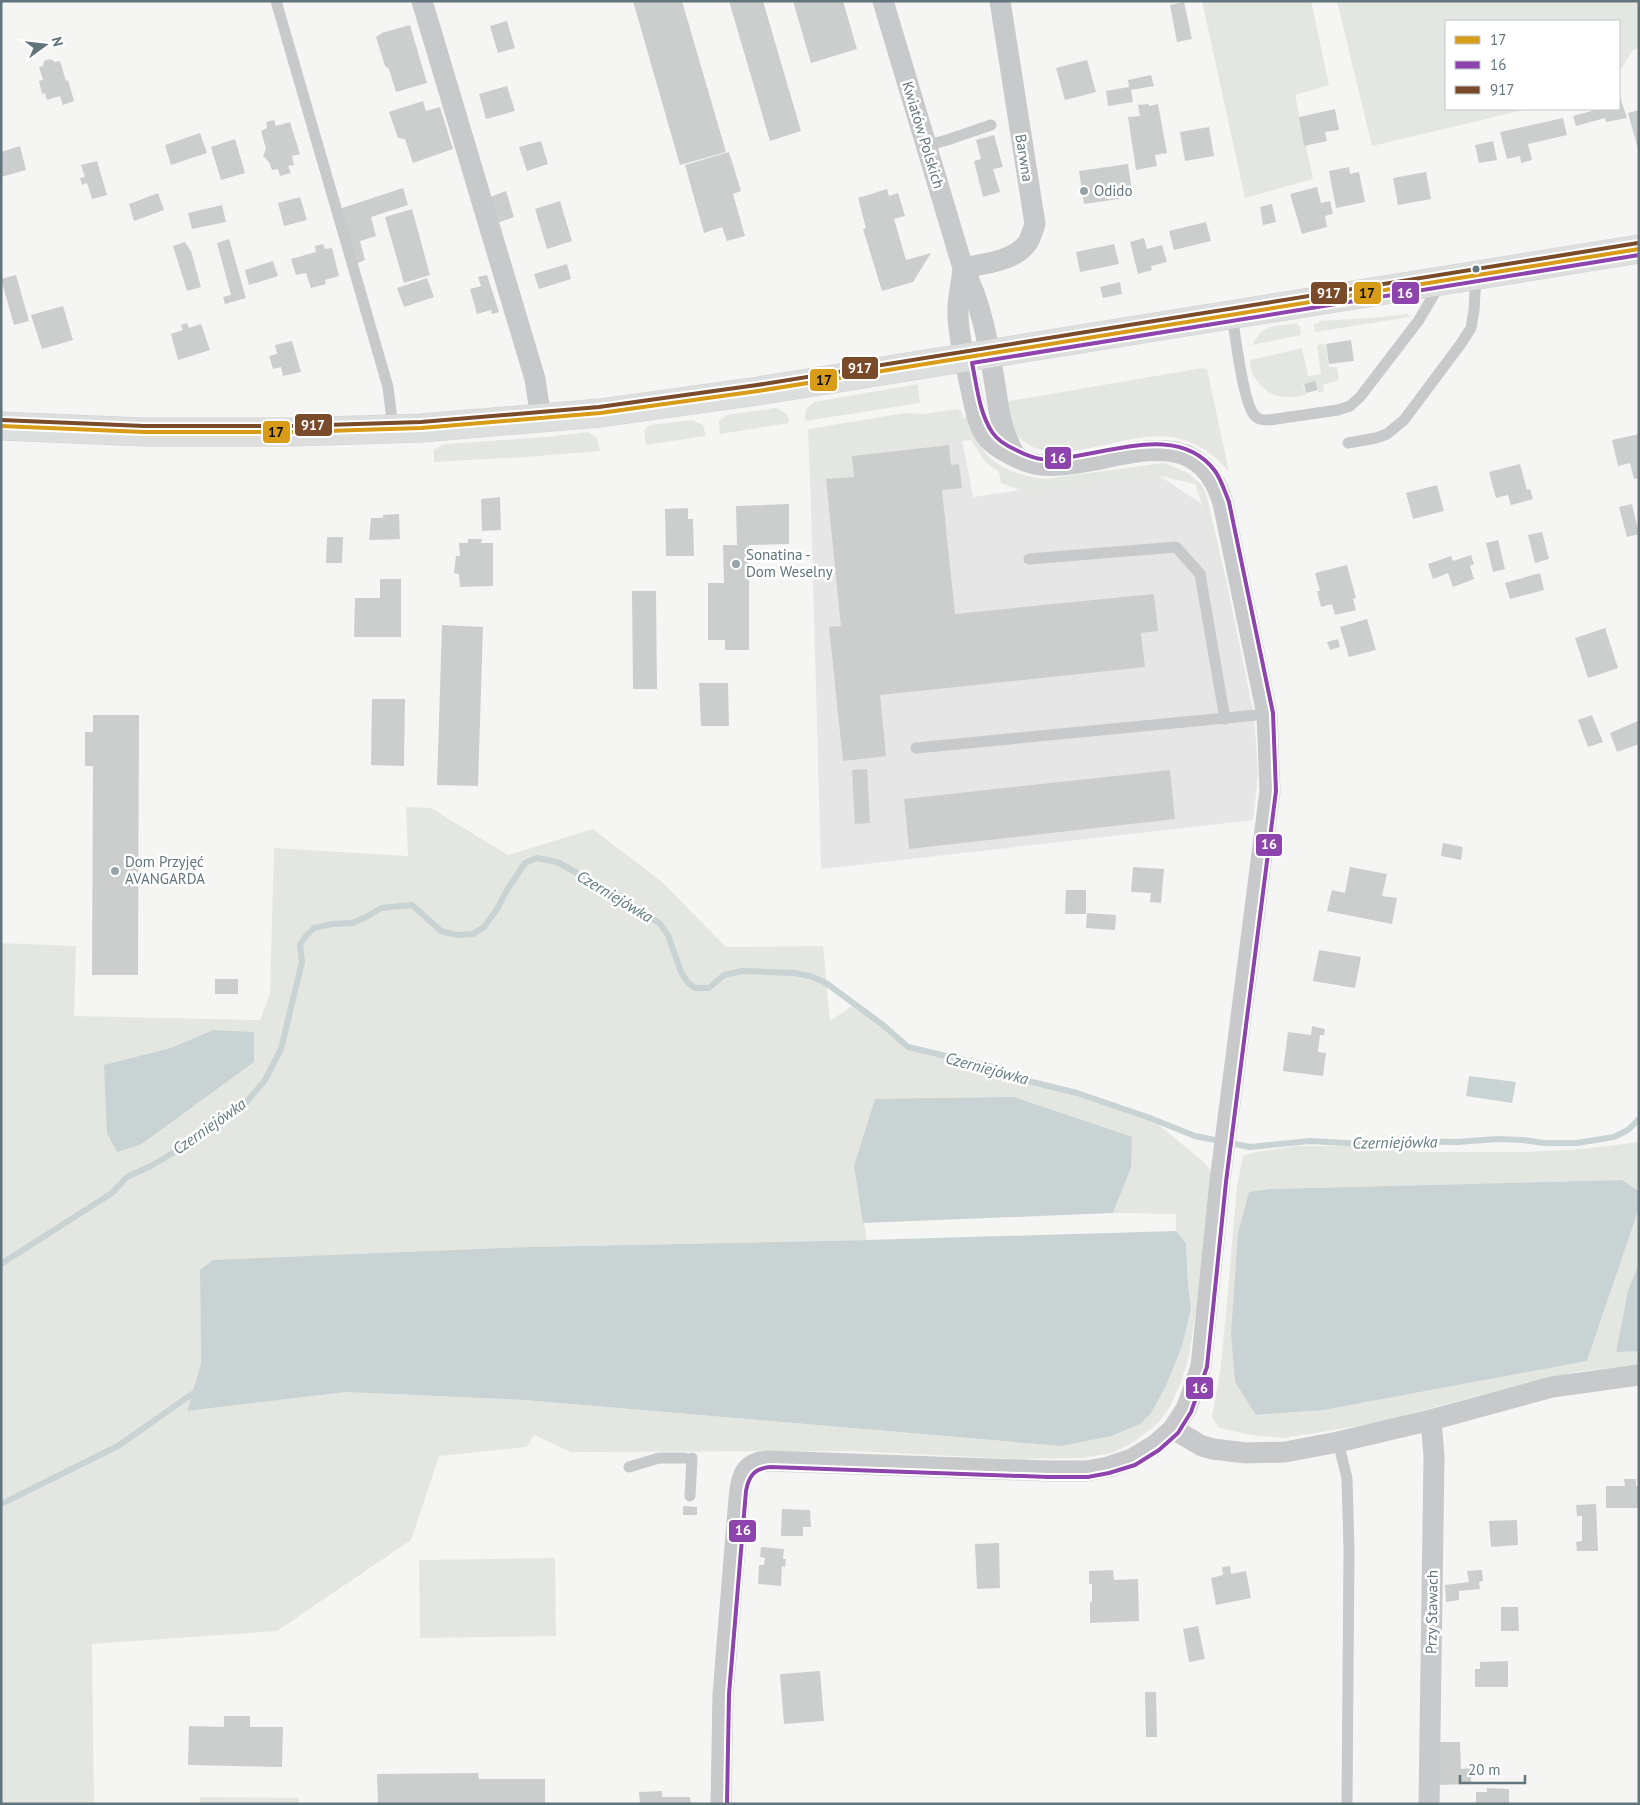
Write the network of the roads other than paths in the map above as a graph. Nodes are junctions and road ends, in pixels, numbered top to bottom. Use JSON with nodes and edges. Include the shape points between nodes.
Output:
{"nodes":[{"id":1,"x":276,"y":1,"type":"edge"},
{"id":2,"x":422,"y":1,"type":"edge"},
{"id":3,"x":883,"y":1,"type":"edge"},
{"id":4,"x":1000,"y":1,"type":"edge"},
{"id":5,"x":992,"y":125,"type":"dead end"},
{"id":6,"x":925,"y":146,"type":"junction"},
{"id":7,"x":1639,"y":249,"type":"edge"},
{"id":8,"x":963,"y":268,"type":"junction"},
{"id":9,"x":1476,"y":275,"type":"junction"},
{"id":10,"x":1442,"y":280,"type":"junction"},
{"id":11,"x":1232,"y":314,"type":"junction"},
{"id":12,"x":977,"y":356,"type":"junction"},
{"id":13,"x":541,"y":418,"type":"junction"},
{"id":14,"x":1,"y":426,"type":"edge"},
{"id":15,"x":391,"y":429,"type":"junction"},
{"id":16,"x":1348,"y":443,"type":"dead end"},
{"id":17,"x":1029,"y":559,"type":"dead end"},
{"id":18,"x":1267,"y":714,"type":"junction"},
{"id":19,"x":1225,"y":719,"type":"junction"},
{"id":20,"x":916,"y":748,"type":"dead end"},
{"id":21,"x":1639,"y":1375,"type":"edge"},
{"id":22,"x":1431,"y":1420,"type":"junction"},
{"id":23,"x":1173,"y":1429,"type":"junction"},
{"id":24,"x":1338,"y":1442,"type":"junction"},
{"id":25,"x":629,"y":1467,"type":"dead end"},
{"id":26,"x":690,"y":1496,"type":"dead end"},
{"id":27,"x":721,"y":1804,"type":"edge"},
{"id":28,"x":1347,"y":1804,"type":"edge"},
{"id":29,"x":1429,"y":1804,"type":"edge"}],
"edges":[{"from":1,"to":15,"type":"lane","via":[[388,387]]},
{"from":2,"to":13,"type":"street","via":[[535,379]]},
{"from":3,"to":6,"type":"street","name":"Kwiatów Polskich"},
{"from":4,"to":8,"type":"street","name":"Barwna","via":[[1035,224],[1027,244],[1011,256]]},
{"from":5,"to":6,"type":"lane"},
{"from":6,"to":8,"type":"street","name":"Kwiatów Polskich"},
{"from":7,"to":9,"type":"main road"},
{"from":8,"to":12,"type":"street","name":"Kwiatów Polskich","via":[[979,302]]},
{"from":9,"to":10,"type":"main road"},
{"from":9,"to":16,"type":"lane","via":[[1471,328],[1409,412],[1387,434]]},
{"from":10,"to":11,"type":"main road"},
{"from":10,"to":11,"type":"lane","via":[[1419,320],[1360,397],[1350,406],[1338,410],[1269,420],[1256,417],[1248,403]]},
{"from":11,"to":12,"type":"main road"},
{"from":12,"to":13,"type":"main road","via":[[650,407]]},
{"from":12,"to":18,"type":"street","name":"Kwiatów Polskich","via":[[1016,457],[1031,464],[1056,465],[1160,450],[1182,454],[1203,467],[1216,484],[1223,504]]},
{"from":13,"to":15,"type":"main road"},
{"from":14,"to":15,"type":"main road","via":[[144,432]]},
{"from":17,"to":19,"type":"lane","via":[[1176,547],[1200,574]]},
{"from":18,"to":19,"type":"lane"},
{"from":18,"to":23,"type":"street","via":[[1270,791],[1220,1181],[1201,1366],[1190,1399]]},
{"from":19,"to":20,"type":"lane"},
{"from":21,"to":22,"type":"street","via":[[1552,1388]]},
{"from":22,"to":24,"type":"street"},
{"from":22,"to":29,"type":"street","name":"Przy Stawach","via":[[1434,1456]]},
{"from":23,"to":24,"type":"street","via":[[1202,1446],[1246,1453],[1285,1452]]},
{"from":23,"to":27,"type":"street","via":[[1132,1459],[1087,1471],[771,1461],[760,1461],[750,1466],[742,1476],[738,1508],[723,1694]]},
{"from":24,"to":28,"type":"lane","via":[[1346,1478],[1349,1550]]},
{"from":25,"to":26,"type":"lane","via":[[659,1458],[689,1458]]}]}
